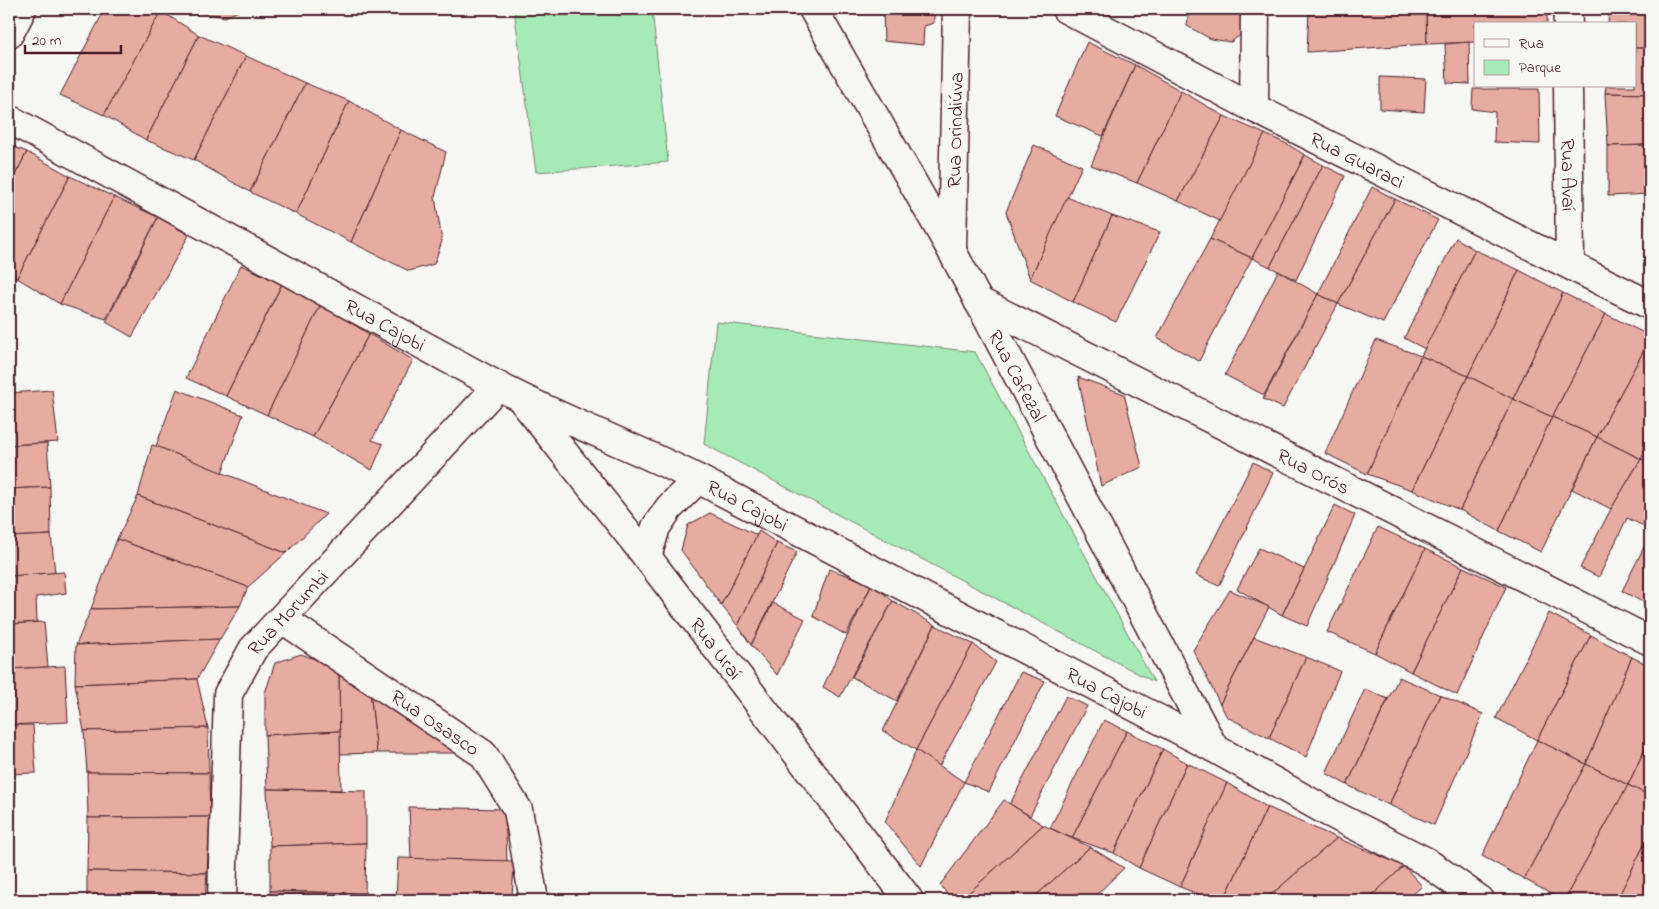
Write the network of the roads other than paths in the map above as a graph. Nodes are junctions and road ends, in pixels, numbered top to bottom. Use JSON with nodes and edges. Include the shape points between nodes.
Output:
{"nodes":[{"id":1,"x":22,"y":9,"type":"edge"},
{"id":2,"x":813,"y":9,"type":"edge"},
{"id":3,"x":957,"y":9,"type":"edge"},
{"id":4,"x":1066,"y":9,"type":"edge"},
{"id":5,"x":1255,"y":9,"type":"edge"},
{"id":6,"x":1567,"y":9,"type":"edge"},
{"id":7,"x":1568,"y":22,"type":"edge"},
{"id":8,"x":9,"y":34,"type":"edge"},
{"id":9,"x":1568,"y":88,"type":"edge"},
{"id":10,"x":1254,"y":108,"type":"junction"},
{"id":11,"x":9,"y":119,"type":"edge"},
{"id":12,"x":952,"y":251,"type":"junction"},
{"id":13,"x":1570,"y":264,"type":"junction"},
{"id":14,"x":978,"y":301,"type":"junction"},
{"id":15,"x":1650,"y":305,"type":"edge"},
{"id":16,"x":509,"y":392,"type":"junction"},
{"id":17,"x":698,"y":479,"type":"junction"},
{"id":18,"x":647,"y":557,"type":"junction"},
{"id":19,"x":282,"y":619,"type":"junction"},
{"id":20,"x":1650,"y":641,"type":"edge"},
{"id":21,"x":1214,"y":748,"type":"junction"},
{"id":22,"x":222,"y":900,"type":"edge"},
{"id":23,"x":534,"y":900,"type":"edge"},
{"id":24,"x":909,"y":900,"type":"edge"},
{"id":25,"x":1480,"y":900,"type":"edge"}],
"edges":[{"from":1,"to":8,"type":"street"},
{"from":2,"to":12,"type":"street","name":"Rua Cafezal"},
{"from":3,"to":12,"type":"street","name":"Rua Orindiúva"},
{"from":4,"to":10,"type":"street","name":"Rua Guaraci"},
{"from":5,"to":10,"type":"street"},
{"from":6,"to":7,"type":"street"},
{"from":9,"to":13,"type":"street","name":"Rua Avaí"},
{"from":10,"to":13,"type":"street","name":"Rua Guaraci"},
{"from":11,"to":16,"type":"street","name":"Rua Cajobi"},
{"from":12,"to":14,"type":"street","name":"Rua Cafezal"},
{"from":13,"to":15,"type":"street","name":"Rua Guaraci"},
{"from":14,"to":20,"type":"street","name":"Rua Orós"},
{"from":14,"to":21,"type":"street","name":"Rua Cafezal"},
{"from":16,"to":17,"type":"street","name":"Rua Cajobi"},
{"from":16,"to":18,"type":"street","name":"Rua Uraí"},
{"from":16,"to":19,"type":"street","name":"Rua Morumbi"},
{"from":17,"to":18,"type":"street","via":[[669,508],[656,527]]},
{"from":17,"to":21,"type":"street","name":"Rua Cajobi"},
{"from":18,"to":24,"type":"street","name":"Rua Uraí"},
{"from":19,"to":22,"type":"street","name":"Rua Morumbi","via":[[253,649],[228,694]]},
{"from":19,"to":23,"type":"street","name":"Rua Osasco","via":[[483,754],[518,810]]},
{"from":21,"to":25,"type":"street","name":"Rua Cajobi","via":[[1425,862]]}]}
